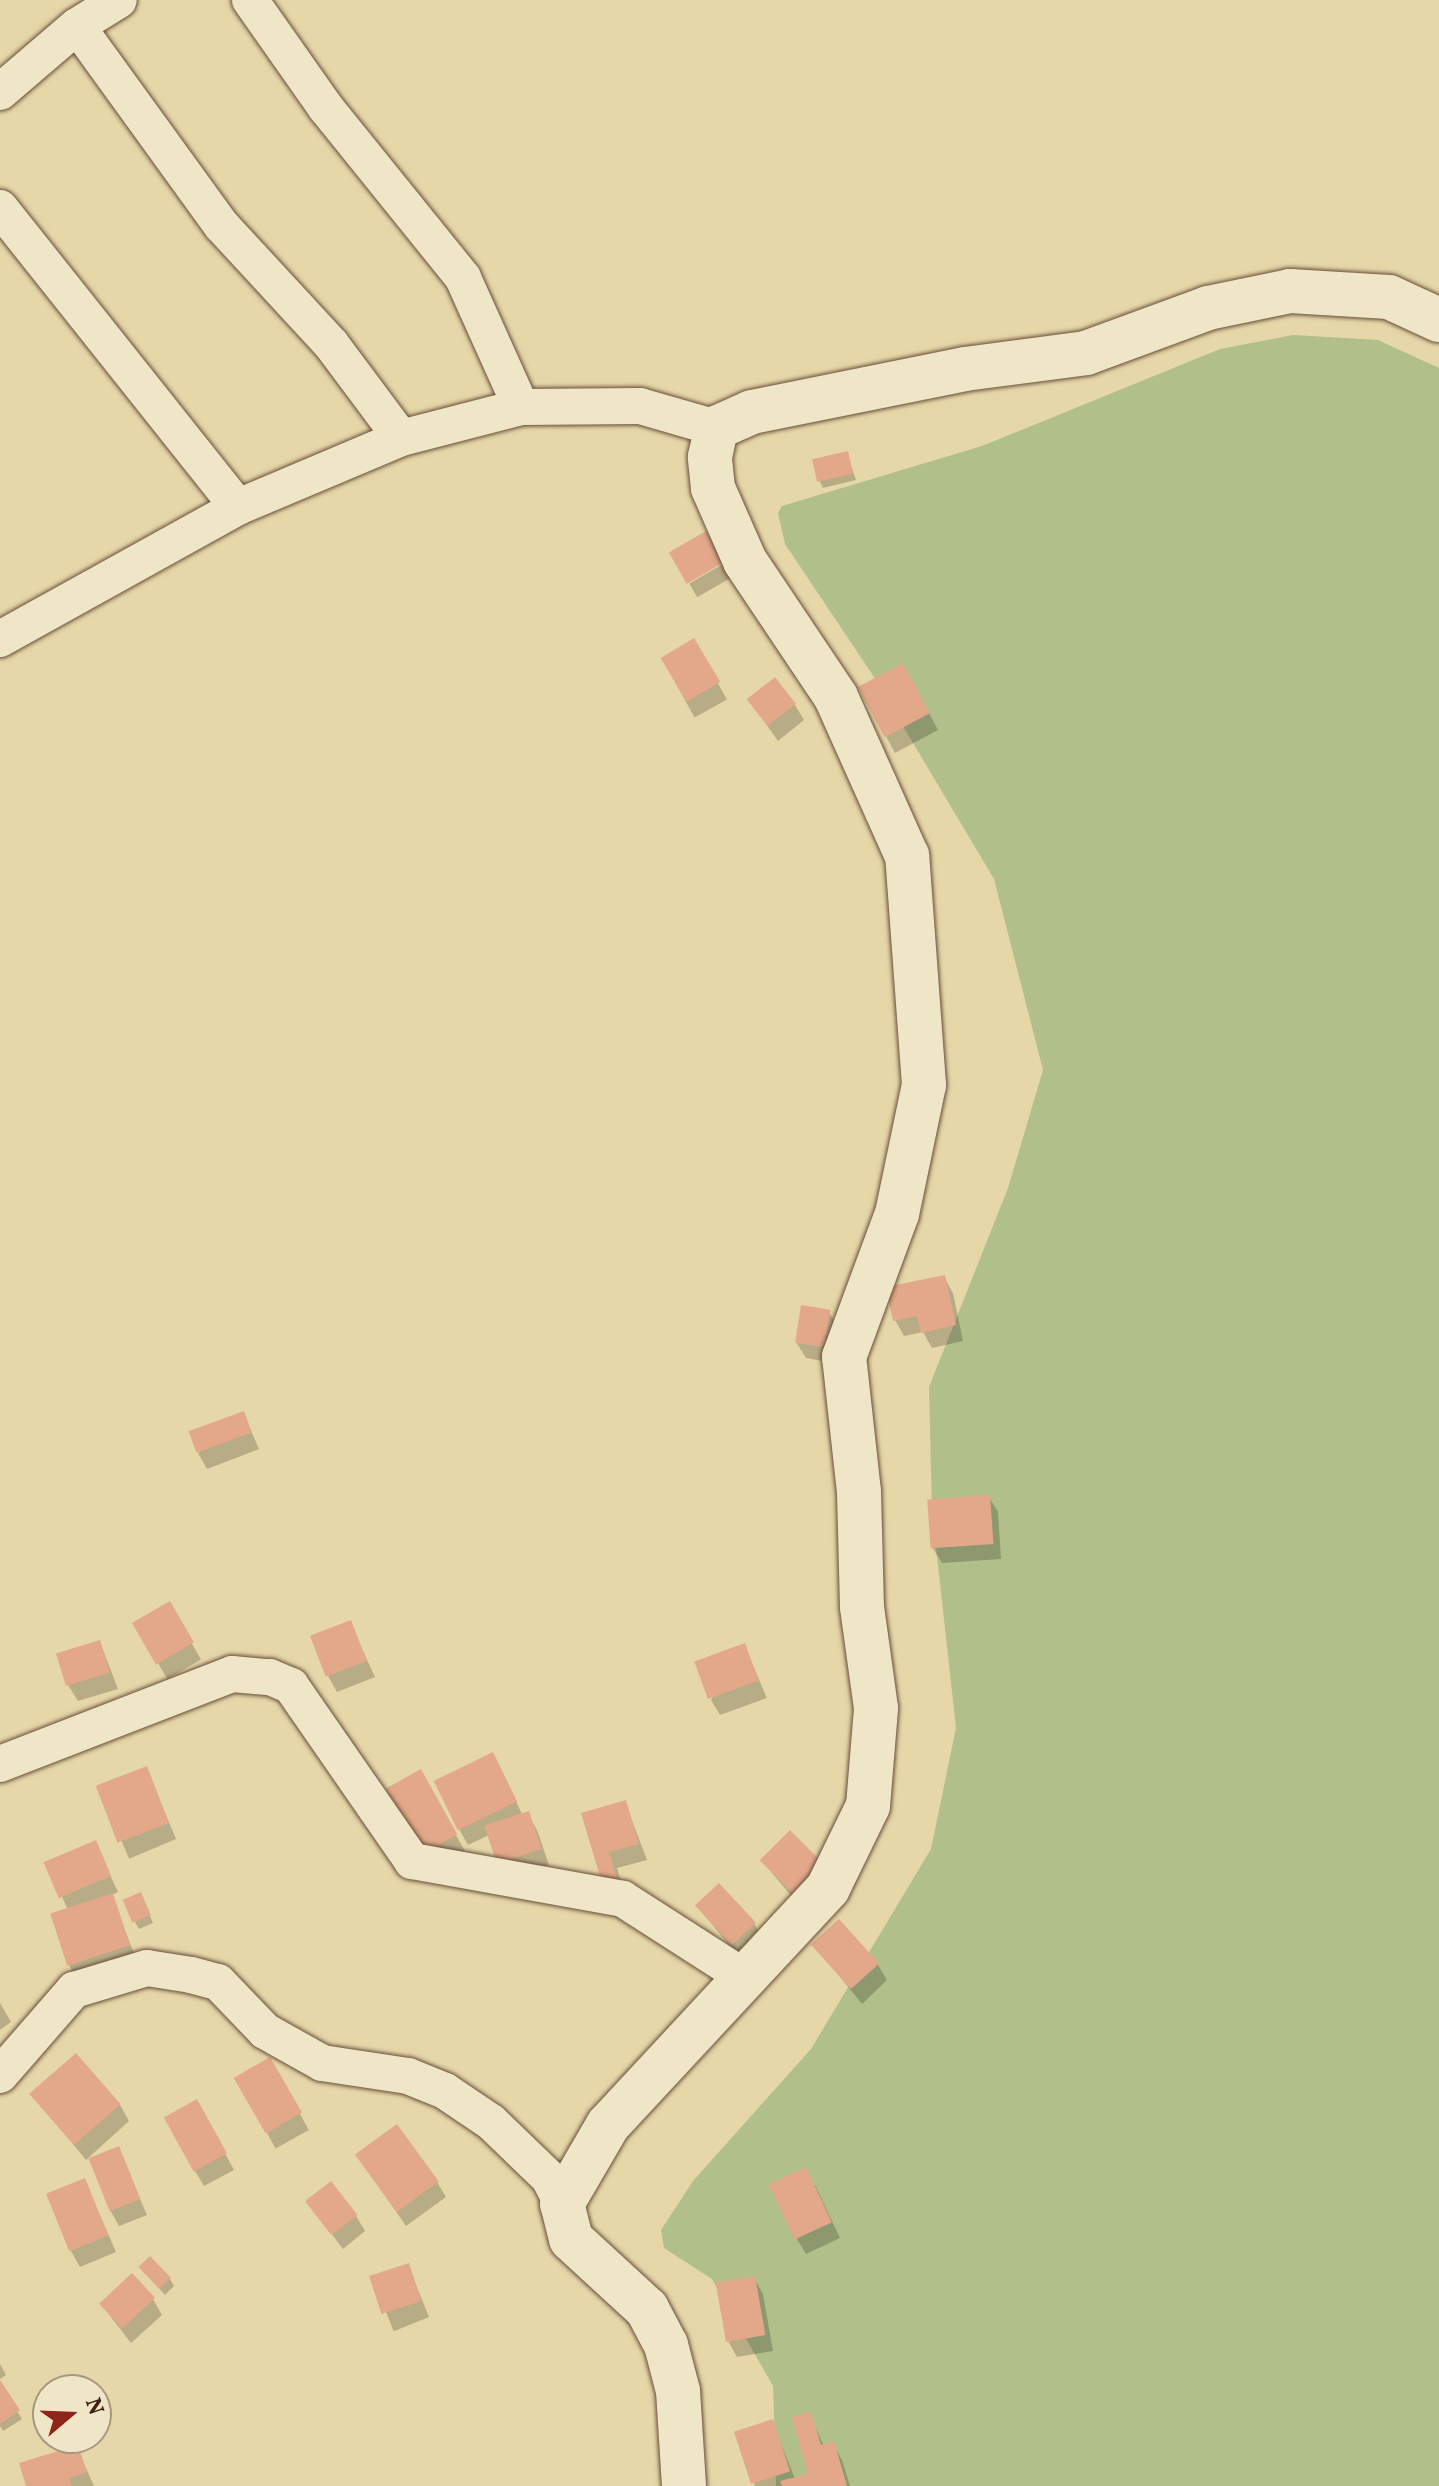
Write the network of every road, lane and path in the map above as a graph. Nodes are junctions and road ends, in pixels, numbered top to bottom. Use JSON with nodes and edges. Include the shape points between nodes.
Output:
{"nodes":[{"id":1,"x":119,"y":0,"type":"edge"},
{"id":2,"x":250,"y":0,"type":"edge"},
{"id":3,"x":77,"y":26,"type":"junction"},
{"id":4,"x":0,"y":92,"type":"edge"},
{"id":5,"x":0,"y":208,"type":"edge"},
{"id":6,"x":1439,"y":320,"type":"edge"},
{"id":7,"x":521,"y":407,"type":"junction"},
{"id":8,"x":716,"y":428,"type":"junction"},
{"id":9,"x":401,"y":438,"type":"junction"},
{"id":10,"x":238,"y":507,"type":"junction"},
{"id":11,"x":0,"y":639,"type":"edge"},
{"id":12,"x":0,"y":1764,"type":"edge"},
{"id":13,"x":746,"y":1978,"type":"junction"},
{"id":14,"x":0,"y":2075,"type":"edge"},
{"id":15,"x":562,"y":2204,"type":"junction"},
{"id":16,"x":684,"y":2486,"type":"edge"}],
"edges":[{"from":1,"to":3,"type":"street"},
{"from":2,"to":7,"type":"street","via":[[326,108],[463,278]]},
{"from":3,"to":4,"type":"street"},
{"from":3,"to":9,"type":"street","via":[[222,226],[331,344]]},
{"from":5,"to":10,"type":"street"},
{"from":6,"to":8,"type":"street","via":[[1389,297],[1290,291],[1208,308],[1086,353],[965,369],[752,412]]},
{"from":7,"to":8,"type":"street","via":[[640,406]]},
{"from":7,"to":9,"type":"street"},
{"from":8,"to":13,"type":"street","via":[[710,457],[713,488],[745,561],[836,697],[907,856],[924,1085],[897,1214],[844,1357],[859,1492],[862,1607],[876,1708],[868,1806],[828,1888]]},
{"from":9,"to":10,"type":"street"},
{"from":10,"to":11,"type":"street"},
{"from":12,"to":13,"type":"street","via":[[232,1674],[270,1677],[291,1686],[412,1861],[623,1899]]},
{"from":13,"to":15,"type":"street","via":[[608,2125]]},
{"from":14,"to":15,"type":"street","via":[[74,1990],[147,1968],[191,1975],[218,1982],[265,2031],[322,2063],[408,2076],[445,2091],[491,2122],[549,2178]]},
{"from":15,"to":16,"type":"street","via":[[571,2239],[647,2309],[666,2345],[678,2391]]}]}
